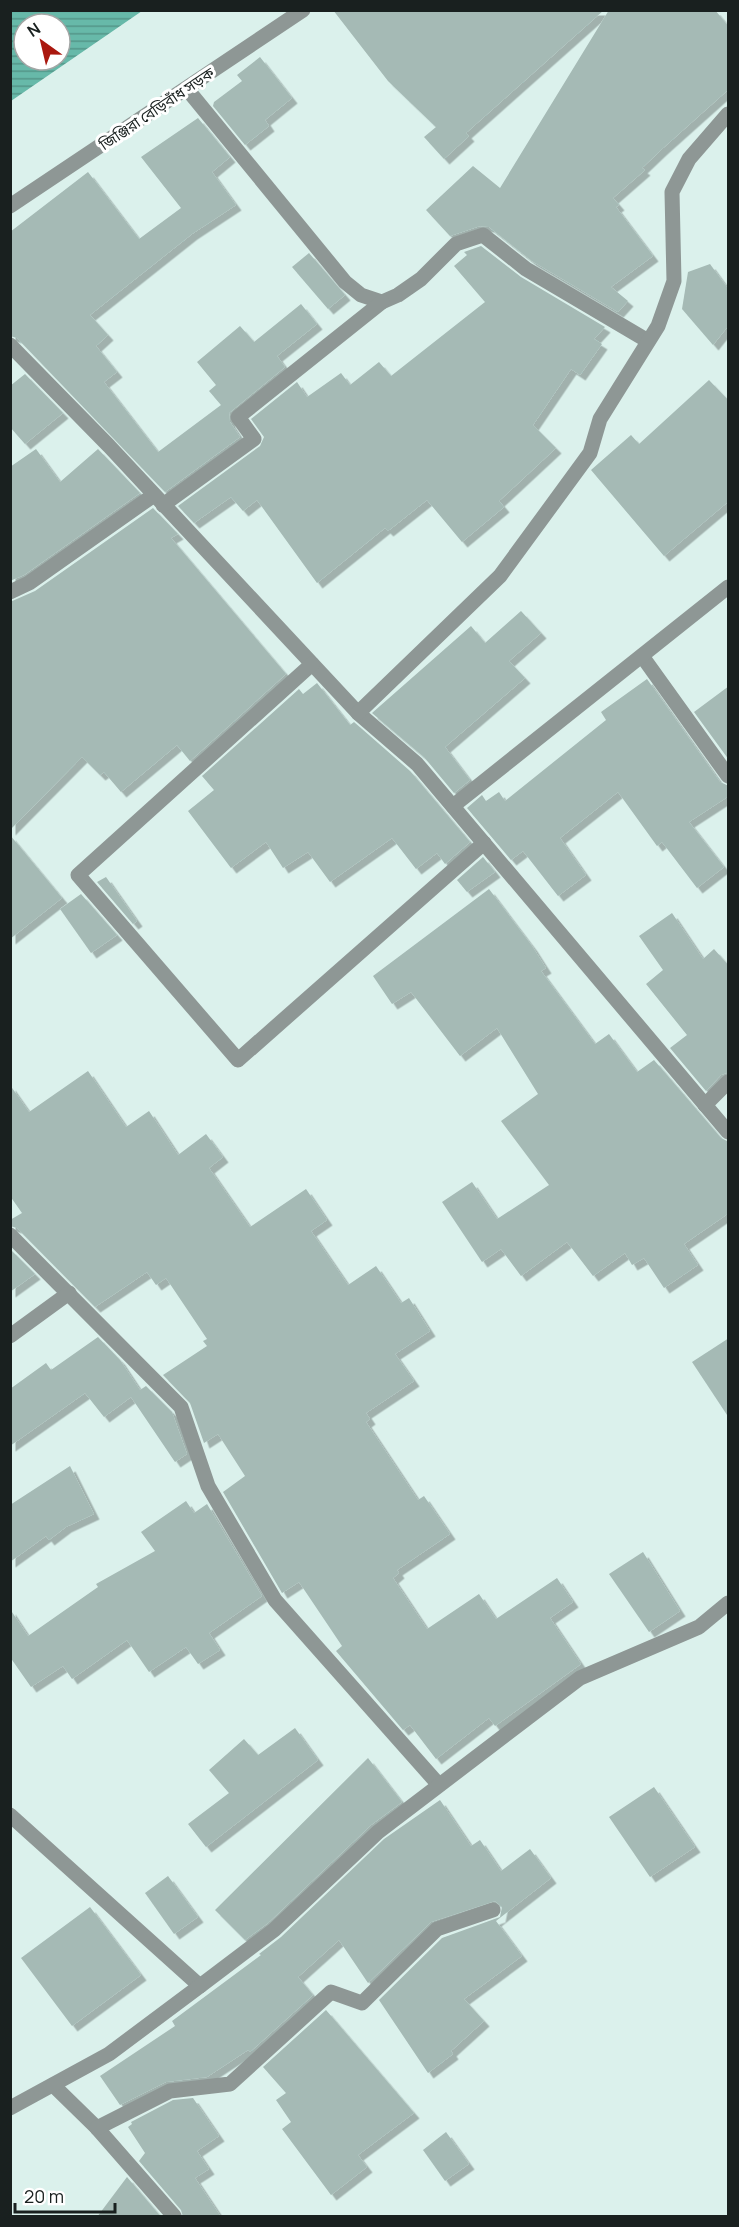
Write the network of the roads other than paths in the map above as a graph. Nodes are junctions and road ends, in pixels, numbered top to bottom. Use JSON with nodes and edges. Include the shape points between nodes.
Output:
{"nodes":[{"id":1,"x":303,"y":10,"type":"edge"},
{"id":2,"x":187,"y":89,"type":"junction"},
{"id":3,"x":729,"y":114,"type":"edge"},
{"id":4,"x":10,"y":206,"type":"edge"},
{"id":5,"x":382,"y":302,"type":"junction"},
{"id":6,"x":648,"y":341,"type":"junction"},
{"id":7,"x":10,"y":345,"type":"edge"},
{"id":8,"x":159,"y":500,"type":"junction"},
{"id":9,"x":729,"y":587,"type":"edge"},
{"id":10,"x":10,"y":592,"type":"edge"},
{"id":11,"x":642,"y":656,"type":"junction"},
{"id":12,"x":312,"y":664,"type":"junction"},
{"id":13,"x":358,"y":713,"type":"junction"},
{"id":14,"x":729,"y":776,"type":"edge"},
{"id":15,"x":453,"y":806,"type":"junction"},
{"id":16,"x":484,"y":843,"type":"junction"},
{"id":17,"x":729,"y":1083,"type":"edge"},
{"id":18,"x":705,"y":1105,"type":"junction"},
{"id":19,"x":729,"y":1132,"type":"edge"},
{"id":20,"x":10,"y":1235,"type":"edge"},
{"id":21,"x":69,"y":1293,"type":"junction"},
{"id":22,"x":10,"y":1336,"type":"edge"},
{"id":23,"x":729,"y":1603,"type":"edge"},
{"id":24,"x":439,"y":1785,"type":"junction"},
{"id":25,"x":10,"y":1815,"type":"edge"},
{"id":26,"x":493,"y":1910,"type":"dead end"},
{"id":27,"x":200,"y":1986,"type":"junction"},
{"id":28,"x":53,"y":2085,"type":"junction"},
{"id":29,"x":10,"y":2108,"type":"edge"},
{"id":30,"x":97,"y":2128,"type":"junction"},
{"id":31,"x":174,"y":2217,"type":"edge"}],
"edges":[{"from":1,"to":2,"type":"street","name":"জিঞ্জিরা বেড়িবাঁধ সড়ক"},
{"from":2,"to":4,"type":"street","name":"জিঞ্জিরা বেড়িবাঁধ সড়ক"},
{"from":2,"to":5,"type":"street","via":[[345,282],[361,295]]},
{"from":3,"to":6,"type":"street","via":[[689,159],[672,192],[674,281],[658,326]]},
{"from":5,"to":6,"type":"street","via":[[421,279],[456,244],[483,235],[526,269]]},
{"from":5,"to":8,"type":"street","via":[[238,417],[254,439]]},
{"from":6,"to":13,"type":"street","via":[[600,419],[590,453],[500,576]]},
{"from":7,"to":8,"type":"street"},
{"from":8,"to":10,"type":"street"},
{"from":8,"to":12,"type":"street"},
{"from":9,"to":11,"type":"street"},
{"from":11,"to":14,"type":"street"},
{"from":11,"to":15,"type":"street"},
{"from":12,"to":13,"type":"street"},
{"from":12,"to":16,"type":"street","via":[[78,875],[238,1060]]},
{"from":13,"to":15,"type":"street","via":[[417,764]]},
{"from":15,"to":16,"type":"street"},
{"from":16,"to":18,"type":"street"},
{"from":17,"to":18,"type":"street"},
{"from":18,"to":19,"type":"street"},
{"from":20,"to":21,"type":"street"},
{"from":21,"to":22,"type":"street"},
{"from":21,"to":24,"type":"street","via":[[181,1407],[208,1486],[275,1600]]},
{"from":23,"to":24,"type":"street","via":[[699,1627],[580,1678]]},
{"from":24,"to":27,"type":"street","via":[[378,1832],[274,1930]]},
{"from":25,"to":27,"type":"street"},
{"from":26,"to":30,"type":"street","via":[[437,1929],[362,2003],[331,1992],[230,2084],[170,2091]]},
{"from":27,"to":28,"type":"street","via":[[110,2054]]},
{"from":28,"to":29,"type":"street"},
{"from":28,"to":30,"type":"street"},
{"from":30,"to":31,"type":"street"}]}
